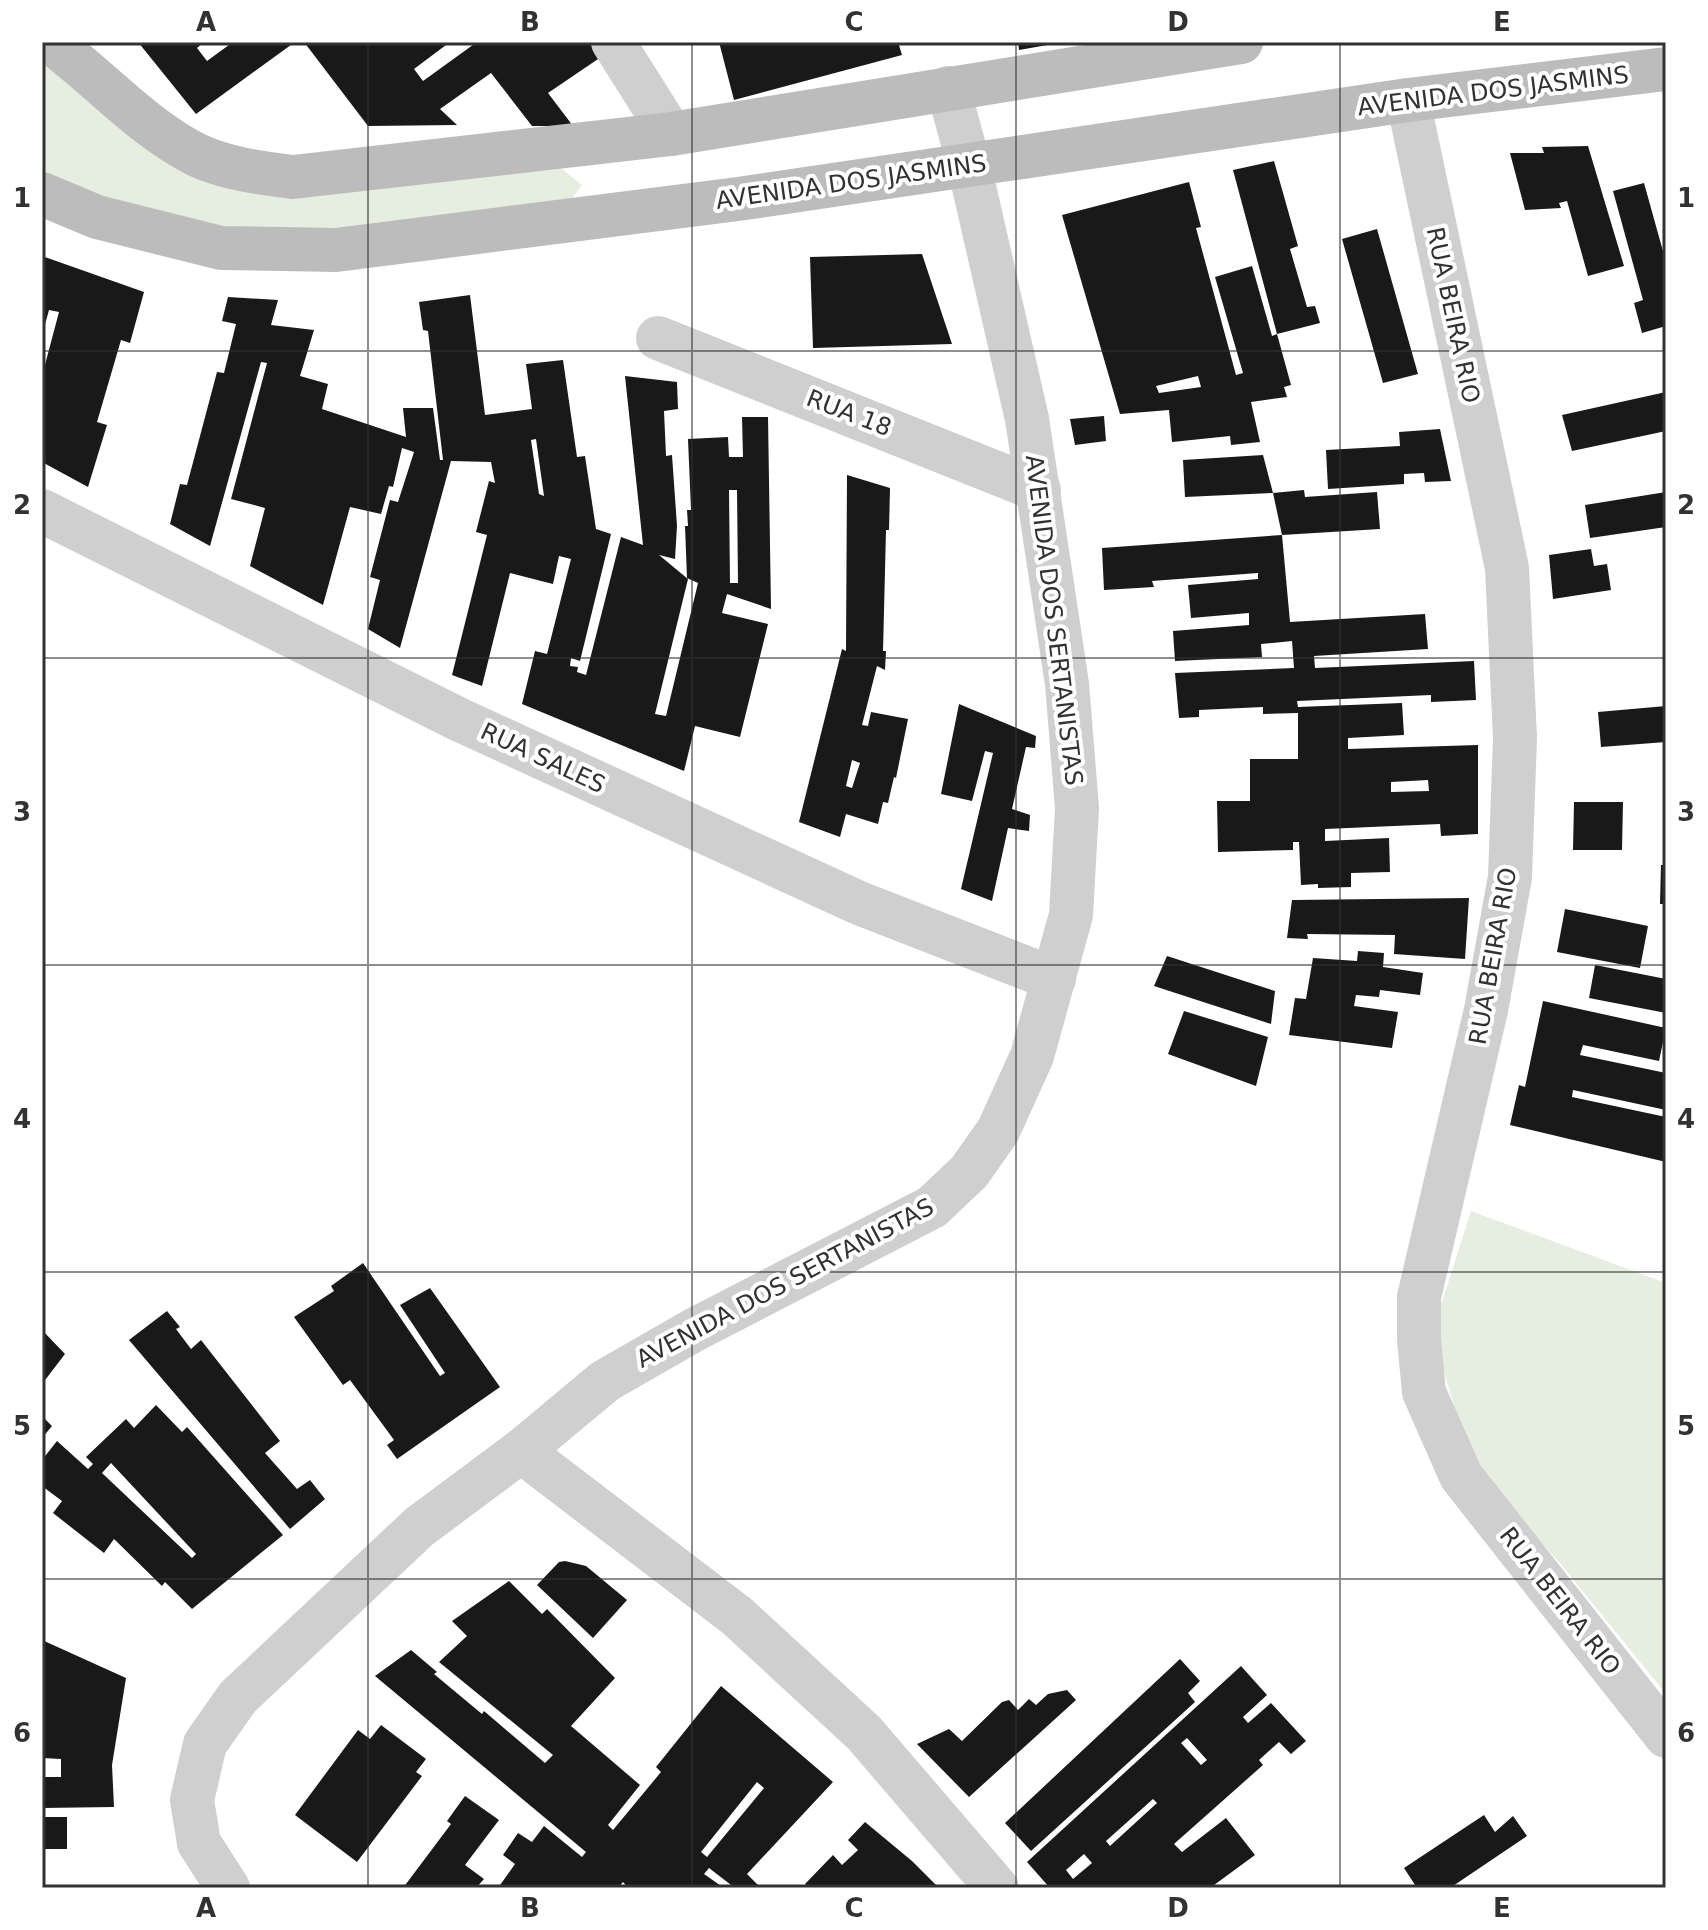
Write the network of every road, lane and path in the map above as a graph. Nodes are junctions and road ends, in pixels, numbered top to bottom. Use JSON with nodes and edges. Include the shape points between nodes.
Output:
{"nodes":[{"id":1,"x":50,"y":42,"type":"edge"},
{"id":2,"x":613,"y":42,"type":"edge"},
{"id":3,"x":1241,"y":42,"type":"edge"},
{"id":4,"x":1666,"y":69,"type":"edge"},
{"id":5,"x":948,"y":88,"type":"junction"},
{"id":6,"x":1408,"y":100,"type":"junction"},
{"id":7,"x":671,"y":134,"type":"junction"},
{"id":8,"x":969,"y":165,"type":"junction"},
{"id":9,"x":42,"y":194,"type":"edge"},
{"id":10,"x":658,"y":338,"type":"dead end"},
{"id":11,"x":1039,"y":490,"type":"junction"},
{"id":12,"x":42,"y":511,"type":"edge"},
{"id":13,"x":1054,"y":979,"type":"junction"},
{"id":14,"x":521,"y":1451,"type":"junction"},
{"id":15,"x":1666,"y":1736,"type":"edge"},
{"id":16,"x":228,"y":1888,"type":"edge"},
{"id":17,"x":997,"y":1888,"type":"edge"}],
"edges":[{"from":1,"to":7,"type":"main road","via":[[158,132],[199,156],[244,171],[293,177]]},
{"from":2,"to":7,"type":"street"},
{"from":3,"to":5,"type":"main road"},
{"from":4,"to":6,"type":"main road","name":"AVENIDA DOS JASMINS"},
{"from":5,"to":7,"type":"main road"},
{"from":5,"to":8,"type":"street","name":"AVENIDA DOS SERTANISTAS"},
{"from":6,"to":8,"type":"main road","name":"AVENIDA DOS JASMINS"},
{"from":6,"to":15,"type":"street","name":"RUA BEIRA RIO","via":[[1507,568],[1515,738],[1510,877],[1486,1010],[1419,1297],[1424,1392],[1461,1476]]},
{"from":8,"to":9,"type":"main road","name":"AVENIDA DOS JASMINS","via":[[336,250],[221,248],[97,217]]},
{"from":8,"to":11,"type":"street","name":"AVENIDA DOS SERTANISTAS"},
{"from":10,"to":11,"type":"street","name":"RUA 18"},
{"from":11,"to":13,"type":"street","name":"AVENIDA DOS SERTANISTAS","via":[[1067,684],[1077,808],[1071,915]]},
{"from":12,"to":13,"type":"street","name":"RUA SALES","via":[[472,725],[859,903]]},
{"from":13,"to":14,"type":"street","name":"AVENIDA DOS SERTANISTAS","via":[[1032,1056],[998,1131],[969,1172],[932,1207],[605,1381]]},
{"from":14,"to":16,"type":"street","name":"AVENIDA DOS SERTANISTAS","via":[[397,1547],[238,1697],[205,1744],[192,1800],[199,1843]]},
{"from":14,"to":17,"type":"street","via":[[737,1616],[864,1733]]}]}
